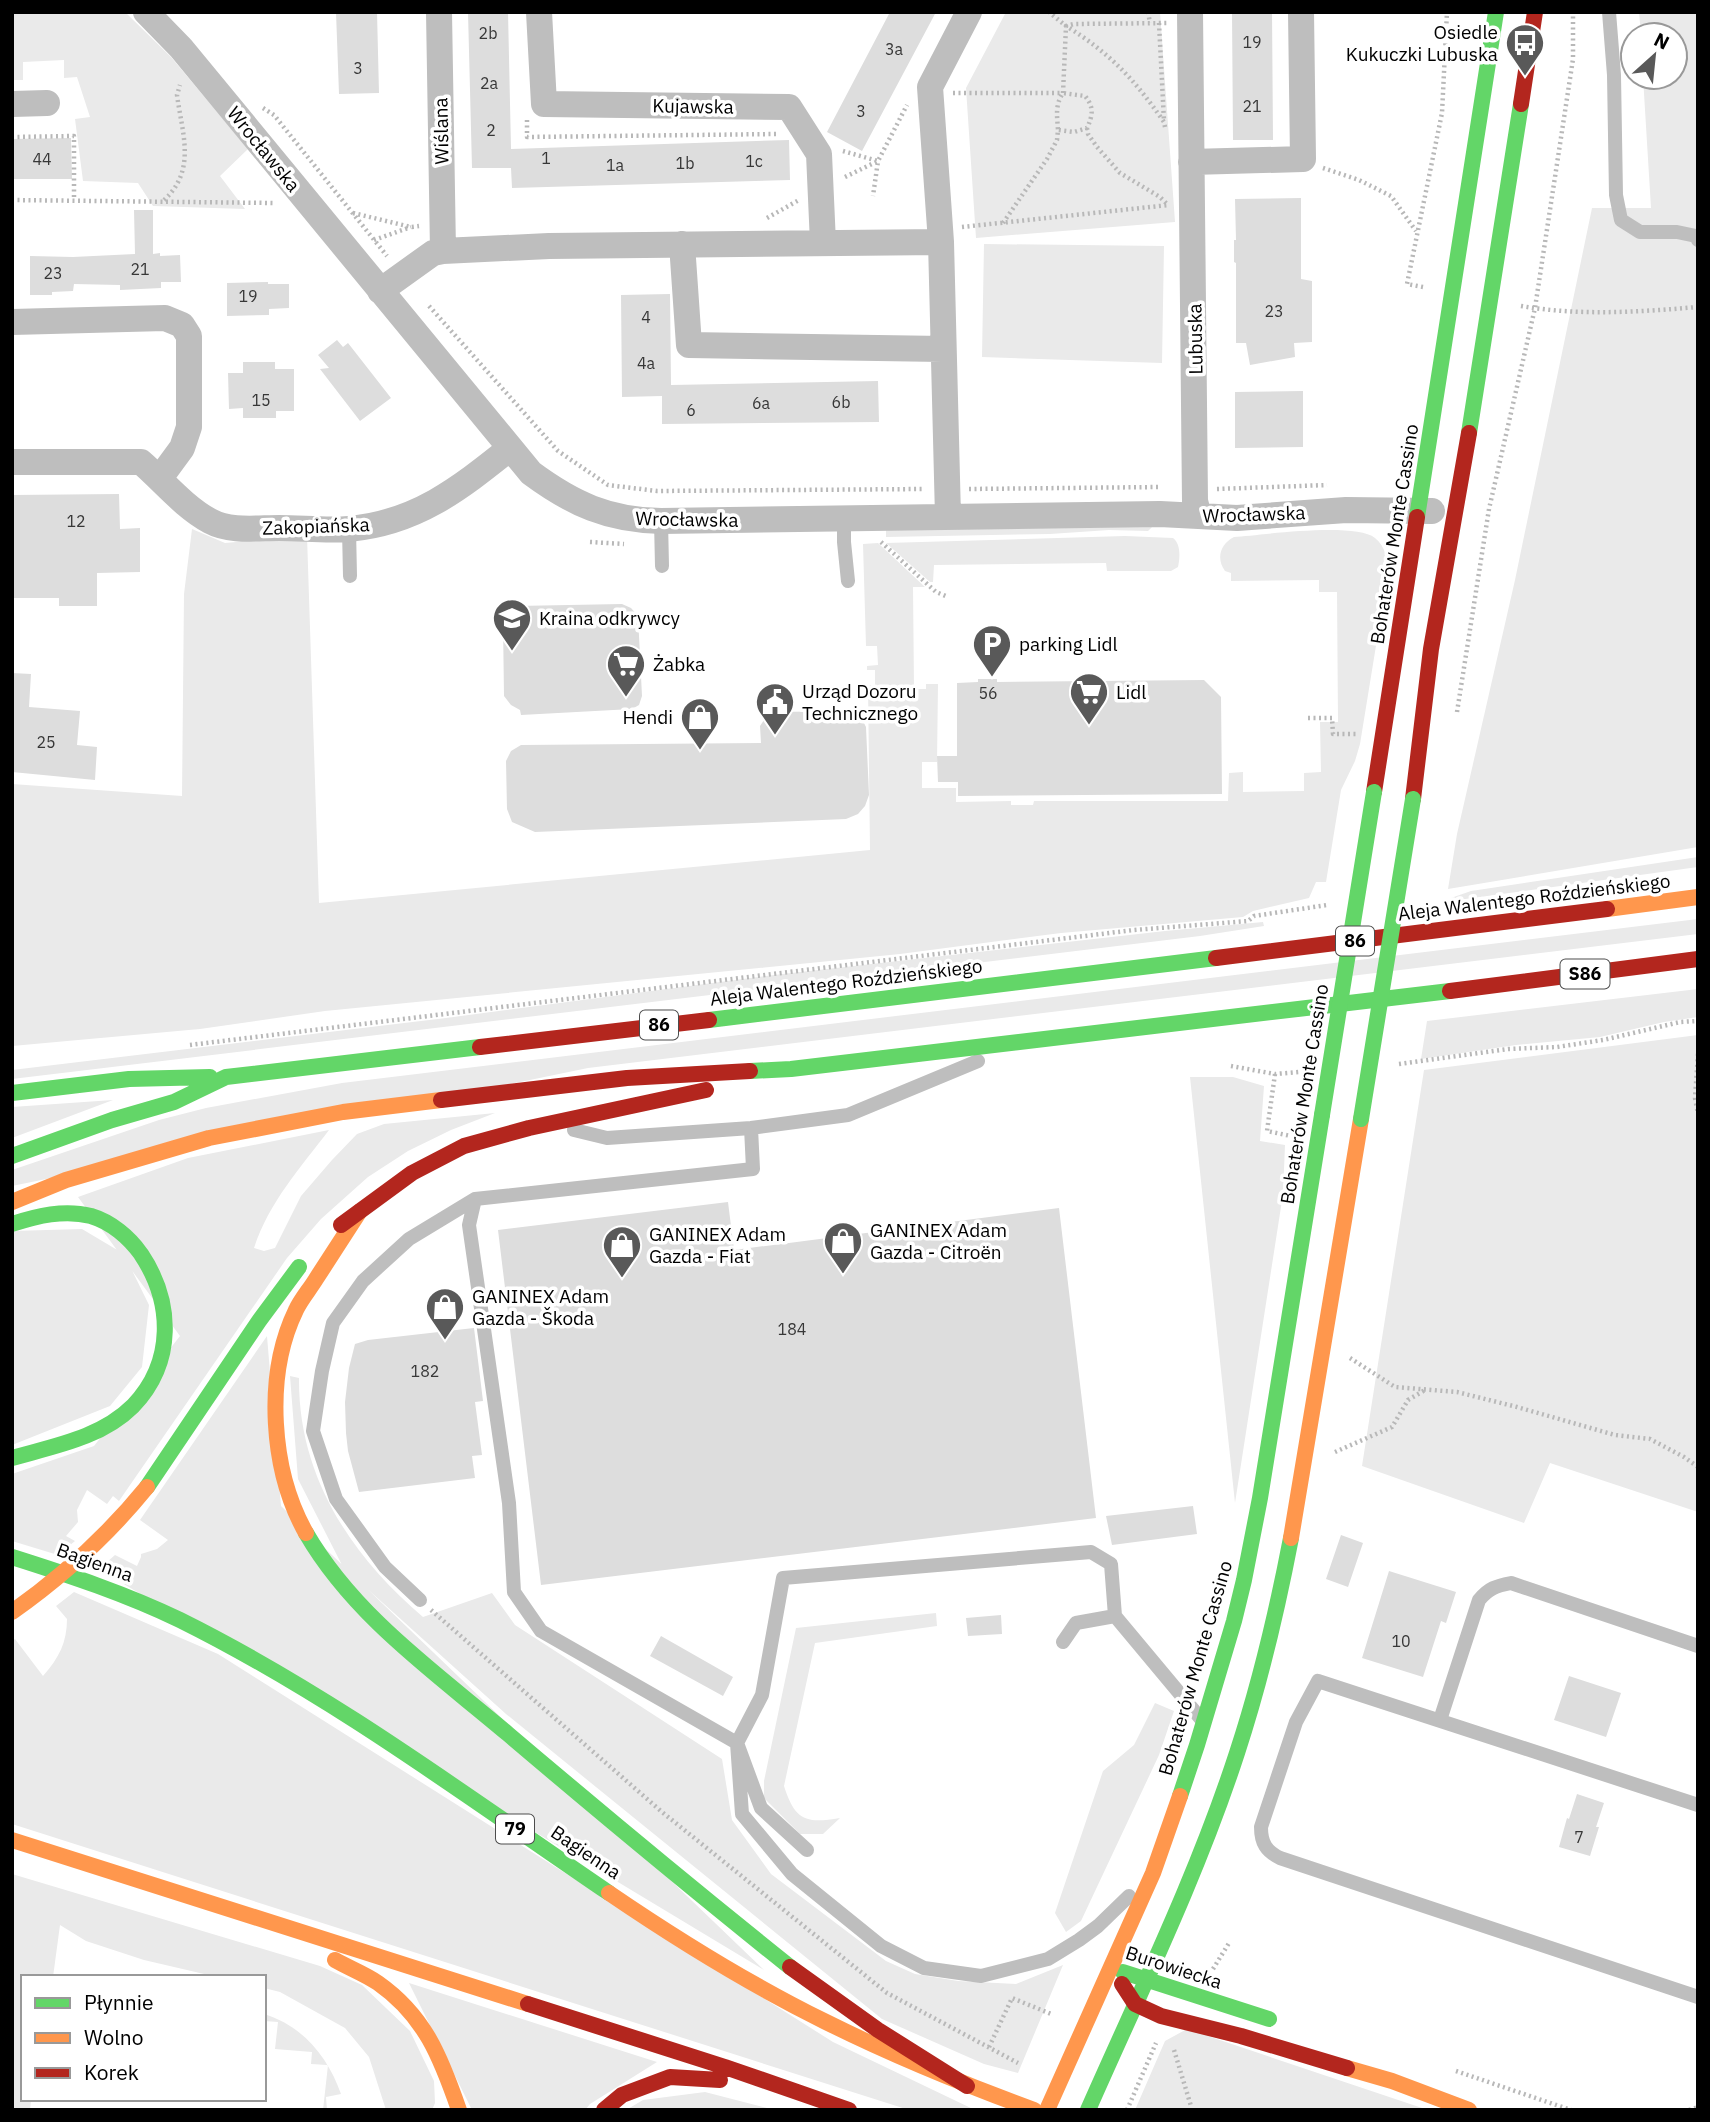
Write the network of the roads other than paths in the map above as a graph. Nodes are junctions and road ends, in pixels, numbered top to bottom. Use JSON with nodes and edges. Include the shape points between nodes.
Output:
{"nodes":[{"id":1,"x":146,"y":12,"type":"edge"},
{"id":2,"x":439,"y":12,"type":"edge"},
{"id":3,"x":539,"y":12,"type":"edge"},
{"id":4,"x":969,"y":12,"type":"edge"},
{"id":5,"x":1301,"y":12,"type":"edge"},
{"id":6,"x":1496,"y":12,"type":"edge"},
{"id":7,"x":1535,"y":12,"type":"edge"},
{"id":8,"x":1609,"y":12,"type":"edge"},
{"id":9,"x":1183,"y":18,"type":"edge"},
{"id":10,"x":47,"y":103,"type":"dead end"},
{"id":11,"x":12,"y":104,"type":"edge"},
{"id":12,"x":1191,"y":162,"type":"junction"},
{"id":13,"x":941,"y":235,"type":"junction"},
{"id":14,"x":1698,"y":240,"type":"edge"},
{"id":15,"x":823,"y":243,"type":"junction"},
{"id":16,"x":681,"y":244,"type":"junction"},
{"id":17,"x":443,"y":251,"type":"junction"},
{"id":18,"x":380,"y":291,"type":"junction"},
{"id":19,"x":12,"y":322,"type":"edge"},
{"id":20,"x":943,"y":349,"type":"junction"},
{"id":21,"x":509,"y":449,"type":"junction"},
{"id":22,"x":12,"y":462,"type":"edge"},
{"id":23,"x":160,"y":478,"type":"junction"},
{"id":24,"x":1419,"y":510,"type":"junction"},
{"id":25,"x":1455,"y":512,"type":"junction"},
{"id":26,"x":1199,"y":516,"type":"junction"},
{"id":27,"x":948,"y":517,"type":"junction"},
{"id":28,"x":845,"y":518,"type":"junction"},
{"id":29,"x":661,"y":521,"type":"junction"},
{"id":30,"x":349,"y":529,"type":"junction"},
{"id":31,"x":662,"y":566,"type":"dead end"},
{"id":32,"x":350,"y":576,"type":"dead end"},
{"id":33,"x":848,"y":580,"type":"dead end"},
{"id":34,"x":1698,"y":897,"type":"edge"},
{"id":35,"x":1698,"y":959,"type":"edge"},
{"id":36,"x":1024,"y":1041,"type":"junction"},
{"id":37,"x":790,"y":1069,"type":"junction"},
{"id":38,"x":226,"y":1077,"type":"junction"},
{"id":39,"x":12,"y":1093,"type":"edge"},
{"id":40,"x":549,"y":1124,"type":"junction"},
{"id":41,"x":751,"y":1128,"type":"junction"},
{"id":42,"x":12,"y":1156,"type":"edge"},
{"id":43,"x":475,"y":1199,"type":"junction"},
{"id":44,"x":12,"y":1202,"type":"edge"},
{"id":45,"x":360,"y":1211,"type":"junction"},
{"id":46,"x":12,"y":1224,"type":"edge"},
{"id":47,"x":322,"y":1240,"type":"dead end"},
{"id":48,"x":309,"y":1254,"type":"dead end"},
{"id":49,"x":12,"y":1458,"type":"edge"},
{"id":50,"x":12,"y":1557,"type":"edge"},
{"id":51,"x":420,"y":1600,"type":"road end"},
{"id":52,"x":12,"y":1612,"type":"edge"},
{"id":53,"x":1115,"y":1616,"type":"junction"},
{"id":54,"x":1063,"y":1642,"type":"dead end"},
{"id":55,"x":1698,"y":1646,"type":"edge"},
{"id":56,"x":1440,"y":1720,"type":"junction"},
{"id":57,"x":1204,"y":1723,"type":"junction"},
{"id":58,"x":737,"y":1743,"type":"junction"},
{"id":59,"x":1697,"y":1804,"type":"edge"},
{"id":60,"x":12,"y":1840,"type":"edge"},
{"id":61,"x":1204,"y":1845,"type":"junction"},
{"id":62,"x":807,"y":1850,"type":"dead end"},
{"id":63,"x":1153,"y":1873,"type":"junction"},
{"id":64,"x":263,"y":1919,"type":"junction"},
{"id":65,"x":1181,"y":1944,"type":"dead end"},
{"id":66,"x":1112,"y":1968,"type":"junction"},
{"id":67,"x":1203,"y":1978,"type":"road end"},
{"id":68,"x":1146,"y":1980,"type":"junction"},
{"id":69,"x":1698,"y":1997,"type":"edge"},
{"id":70,"x":1135,"y":2004,"type":"junction"},
{"id":71,"x":1161,"y":2016,"type":"junction"},
{"id":72,"x":1119,"y":2041,"type":"junction"},
{"id":73,"x":1318,"y":2044,"type":"dead end"},
{"id":74,"x":1392,"y":2081,"type":"junction"},
{"id":75,"x":764,"y":2082,"type":"junction"},
{"id":76,"x":967,"y":2085,"type":"junction"},
{"id":77,"x":456,"y":2102,"type":"edge"},
{"id":78,"x":445,"y":2110,"type":"edge"},
{"id":79,"x":604,"y":2110,"type":"edge"},
{"id":80,"x":849,"y":2110,"type":"edge"},
{"id":81,"x":1034,"y":2110,"type":"edge"},
{"id":82,"x":1047,"y":2110,"type":"edge"},
{"id":83,"x":1088,"y":2110,"type":"edge"},
{"id":84,"x":1469,"y":2110,"type":"edge"}],
"edges":[{"from":1,"to":18,"type":"street","name":"Wrocławska","via":[[181,48]]},
{"from":2,"to":17,"type":"street","name":"Wiślana"},
{"from":3,"to":15,"type":"street","name":"Kujawska","via":[[544,104],[789,107],[819,154]]},
{"from":4,"to":13,"type":"street","via":[[930,87],[920,97]]},
{"from":5,"to":12,"type":"street","via":[[1303,159]]},
{"from":6,"to":24,"type":"main road","name":"Bohaterów Monte Cassino"},
{"from":7,"to":25,"type":"main road"},
{"from":8,"to":14,"type":"lane","via":[[1616,195],[1622,220],[1640,233],[1677,232]]},
{"from":9,"to":12,"type":"street","name":"Lubuska"},
{"from":10,"to":11,"type":"street"},
{"from":12,"to":26,"type":"street","name":"Lubuska","via":[[1176,200],[1196,408],[1195,500]]},
{"from":13,"to":15,"type":"street"},
{"from":13,"to":20,"type":"street"},
{"from":15,"to":16,"type":"street"},
{"from":16,"to":17,"type":"street"},
{"from":16,"to":20,"type":"street","via":[[689,345]]},
{"from":17,"to":18,"type":"street","via":[[433,253]]},
{"from":18,"to":21,"type":"street","name":"Wrocławska"},
{"from":19,"to":23,"type":"street","via":[[165,318],[181,325],[189,336],[189,427],[182,448]]},
{"from":20,"to":27,"type":"street"},
{"from":21,"to":29,"type":"street","name":"Wrocławska","via":[[531,473],[575,502],[612,516]]},
{"from":21,"to":30,"type":"street","name":"Zakopiańska","via":[[459,488],[415,514]]},
{"from":22,"to":23,"type":"street","name":"Zakopiańska","via":[[141,462]]},
{"from":23,"to":30,"type":"street","name":"Zakopiańska","via":[[212,522],[232,528]]},
{"from":24,"to":25,"type":"street","name":"Wrocławska"},
{"from":24,"to":26,"type":"street","name":"Wrocławska"},
{"from":24,"to":57,"type":"main road","name":"Bohaterów Monte Cassino","bridge":true,"via":[[1258,1512],[1237,1611]]},
{"from":25,"to":61,"type":"main road","bridge":true,"via":[[1302,1483],[1275,1619],[1237,1754]]},
{"from":26,"to":27,"type":"street","name":"Wrocławska"},
{"from":27,"to":28,"type":"street","name":"Wrocławska"},
{"from":28,"to":29,"type":"street","name":"Wrocławska"},
{"from":28,"to":33,"type":"lane"},
{"from":29,"to":31,"type":"lane"},
{"from":30,"to":32,"type":"lane"},
{"from":34,"to":38,"type":"main road","name":"Aleja Walentego Roździeńskiego","number":"86"},
{"from":35,"to":36,"type":"main road","number":"S86"},
{"from":36,"to":37,"type":"main road"},
{"from":36,"to":41,"type":"lane","via":[[848,1115]]},
{"from":37,"to":40,"type":"main road"},
{"from":37,"to":44,"type":"main road","via":[[627,1078],[269,1125],[150,1153]]},
{"from":38,"to":39,"type":"main road","via":[[130,1079]]},
{"from":38,"to":42,"type":"main road","name":"Aleja Walentego Roździeńskiego","number":"86","via":[[174,1102]]},
{"from":40,"to":41,"type":"lane","via":[[607,1138]]},
{"from":40,"to":45,"type":"main road","via":[[492,1136],[445,1155],[399,1181]]},
{"from":41,"to":43,"type":"lane","via":[[753,1169]]},
{"from":43,"to":51,"type":"lane","via":[[409,1239],[363,1281],[333,1323],[313,1431],[337,1499],[385,1567]]},
{"from":43,"to":58,"type":"lane","via":[[469,1225],[509,1503],[514,1592],[541,1630]]},
{"from":45,"to":47,"type":"main road"},
{"from":45,"to":76,"type":"main road","via":[[296,1310],[277,1372],[276,1436],[285,1482],[294,1512],[321,1559],[351,1596],[412,1653],[710,1903],[878,2030]]},
{"from":46,"to":49,"type":"main road","via":[[54,1213],[93,1217],[113,1226],[145,1259],[161,1291],[166,1316],[162,1355],[144,1392],[130,1408],[93,1432]]},
{"from":48,"to":52,"type":"main road","bridge":true,"via":[[147,1488],[90,1551]]},
{"from":50,"to":76,"type":"main road","name":"Bagienna","number":"79","via":[[159,1609],[272,1667],[626,1905],[734,1972],[825,2022]]},
{"from":53,"to":54,"type":"lane","via":[[1076,1623]]},
{"from":53,"to":57,"type":"lane"},
{"from":53,"to":58,"type":"lane","via":[[1111,1564],[1091,1552],[783,1578],[762,1695]]},
{"from":55,"to":56,"type":"lane","via":[[1511,1583],[1494,1586],[1479,1601]]},
{"from":56,"to":59,"type":"lane"},
{"from":56,"to":69,"type":"lane","via":[[1318,1681],[1296,1722],[1261,1827],[1261,1840],[1269,1852]]},
{"from":57,"to":63,"type":"main road","name":"Bohaterów Monte Cassino"},
{"from":58,"to":62,"type":"lane","via":[[761,1808]]},
{"from":58,"to":63,"type":"lane","via":[[742,1814],[792,1874],[881,1946],[924,1968],[981,1976],[1048,1959],[1098,1926]]},
{"from":60,"to":64,"type":"main road"},
{"from":61,"to":65,"type":"main road","via":[[1179,1933]]},
{"from":61,"to":68,"type":"main road"},
{"from":63,"to":66,"type":"main road","name":"Bohaterów Monte Cassino"},
{"from":64,"to":75,"type":"main road"},
{"from":64,"to":77,"type":"main road","via":[[399,1999],[433,2040]]},
{"from":66,"to":68,"type":"main road","name":"Burowiecka"},
{"from":66,"to":70,"type":"main road","name":"Burowiecka"},
{"from":66,"to":82,"type":"main road","name":"Bohaterów Monte Cassino"},
{"from":67,"to":68,"type":"main road","name":"Burowiecka","via":[[1205,1988],[1275,2022]]},
{"from":68,"to":70,"type":"main road"},
{"from":70,"to":71,"type":"main road"},
{"from":70,"to":72,"type":"main road"},
{"from":71,"to":72,"type":"main road"},
{"from":71,"to":74,"type":"main road"},
{"from":72,"to":83,"type":"main road"},
{"from":73,"to":74,"type":"main road"},
{"from":74,"to":84,"type":"main road"},
{"from":75,"to":79,"type":"main road","via":[[670,2077],[622,2095]]},
{"from":75,"to":80,"type":"main road"},
{"from":76,"to":81,"type":"main road","name":"Bagienna","number":"79"},
{"from":77,"to":78,"type":"lane"}]}
